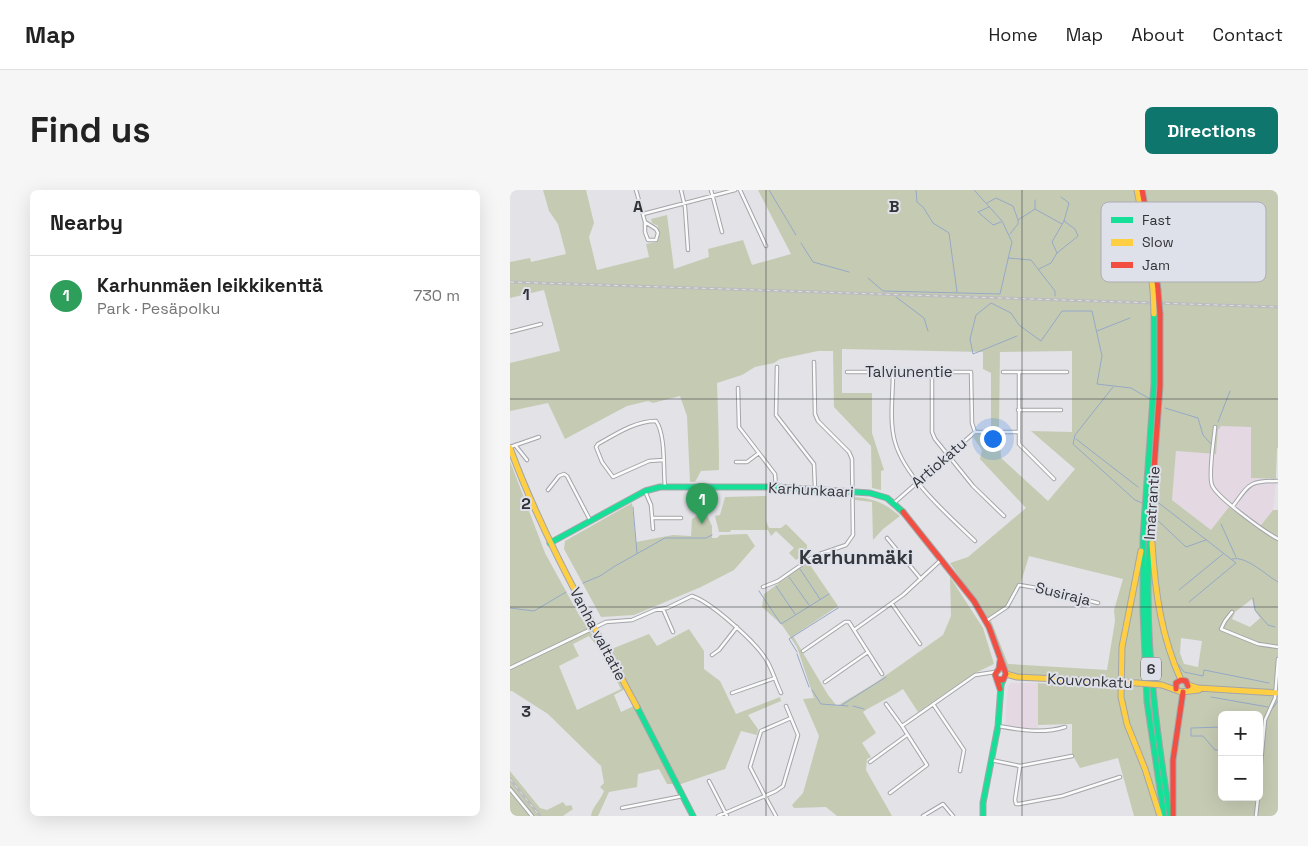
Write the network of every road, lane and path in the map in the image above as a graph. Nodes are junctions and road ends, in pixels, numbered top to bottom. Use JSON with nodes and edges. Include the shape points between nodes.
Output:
{"nodes":[{"id":1,"x":636,"y":190,"type":"edge"},
{"id":2,"x":681,"y":190,"type":"edge"},
{"id":3,"x":711,"y":190,"type":"edge"},
{"id":4,"x":736,"y":190,"type":"edge"},
{"id":5,"x":740,"y":190,"type":"edge"},
{"id":6,"x":712,"y":196,"type":"junction"},
{"id":7,"x":684,"y":203,"type":"junction"},
{"id":8,"x":643,"y":214,"type":"junction"},
{"id":9,"x":645,"y":222,"type":"junction"},
{"id":10,"x":722,"y":232,"type":"dead end"},
{"id":11,"x":766,"y":246,"type":"dead end"},
{"id":12,"x":688,"y":250,"type":"dead end"},
{"id":13,"x":1154,"y":282,"type":"edge"},
{"id":14,"x":1155,"y":282,"type":"edge"},
{"id":15,"x":1155,"y":290,"type":"junction"},
{"id":16,"x":1157,"y":314,"type":"junction"},
{"id":17,"x":541,"y":324,"type":"dead end"},
{"id":18,"x":510,"y":332,"type":"edge"},
{"id":19,"x":814,"y":362,"type":"dead end"},
{"id":20,"x":777,"y":367,"type":"dead end"},
{"id":21,"x":847,"y":372,"type":"dead end"},
{"id":22,"x":1003,"y":372,"type":"dead end"},
{"id":23,"x":1019,"y":372,"type":"junction"},
{"id":24,"x":1067,"y":372,"type":"dead end"},
{"id":25,"x":893,"y":373,"type":"junction"},
{"id":26,"x":932,"y":373,"type":"junction"},
{"id":27,"x":738,"y":388,"type":"dead end"},
{"id":28,"x":1018,"y":410,"type":"junction"},
{"id":29,"x":1061,"y":410,"type":"dead end"},
{"id":30,"x":1215,"y":427,"type":"dead end"},
{"id":31,"x":975,"y":432,"type":"junction"},
{"id":32,"x":1018,"y":432,"type":"junction"},
{"id":33,"x":539,"y":436,"type":"dead end"},
{"id":34,"x":512,"y":447,"type":"edge"},
{"id":35,"x":759,"y":453,"type":"junction"},
{"id":36,"x":947,"y":456,"type":"junction"},
{"id":37,"x":527,"y":460,"type":"dead end"},
{"id":38,"x":663,"y":460,"type":"junction"},
{"id":39,"x":736,"y":462,"type":"dead end"},
{"id":40,"x":1054,"y":479,"type":"dead end"},
{"id":41,"x":918,"y":481,"type":"junction"},
{"id":42,"x":1278,"y":481,"type":"edge"},
{"id":43,"x":665,"y":487,"type":"junction"},
{"id":44,"x":776,"y":488,"type":"junction"},
{"id":45,"x":815,"y":489,"type":"junction"},
{"id":46,"x":548,"y":490,"type":"dead end"},
{"id":47,"x":645,"y":491,"type":"junction"},
{"id":48,"x":853,"y":492,"type":"junction"},
{"id":49,"x":894,"y":503,"type":"junction"},
{"id":50,"x":1233,"y":506,"type":"junction"},
{"id":51,"x":1004,"y":516,"type":"dead end"},
{"id":52,"x":652,"y":518,"type":"junction"},
{"id":53,"x":681,"y":518,"type":"dead end"},
{"id":54,"x":590,"y":520,"type":"junction"},
{"id":55,"x":1150,"y":522,"type":"junction"},
{"id":56,"x":653,"y":528,"type":"dead end"},
{"id":57,"x":1143,"y":537,"type":"junction"},
{"id":58,"x":887,"y":538,"type":"dead end"},
{"id":59,"x":1278,"y":539,"type":"edge"},
{"id":60,"x":975,"y":541,"type":"dead end"},
{"id":61,"x":550,"y":543,"type":"junction"},
{"id":62,"x":942,"y":559,"type":"junction"},
{"id":63,"x":921,"y":579,"type":"junction"},
{"id":64,"x":763,"y":587,"type":"dead end"},
{"id":65,"x":1098,"y":603,"type":"dead end"},
{"id":66,"x":892,"y":604,"type":"junction"},
{"id":67,"x":663,"y":609,"type":"junction"},
{"id":68,"x":1232,"y":612,"type":"dead end"},
{"id":69,"x":986,"y":621,"type":"junction"},
{"id":70,"x":595,"y":627,"type":"junction"},
{"id":71,"x":737,"y":627,"type":"junction"},
{"id":72,"x":854,"y":630,"type":"junction"},
{"id":73,"x":673,"y":632,"type":"dead end"},
{"id":74,"x":920,"y":644,"type":"dead end"},
{"id":75,"x":1278,"y":647,"type":"edge"},
{"id":76,"x":803,"y":651,"type":"dead end"},
{"id":77,"x":868,"y":652,"type":"junction"},
{"id":78,"x":712,"y":655,"type":"dead end"},
{"id":79,"x":1278,"y":659,"type":"edge"},
{"id":80,"x":510,"y":668,"type":"edge"},
{"id":81,"x":882,"y":674,"type":"dead end"},
{"id":82,"x":1001,"y":675,"type":"junction"},
{"id":83,"x":775,"y":678,"type":"junction"},
{"id":84,"x":825,"y":682,"type":"dead end"},
{"id":85,"x":1121,"y":682,"type":"junction"},
{"id":86,"x":1178,"y":684,"type":"junction"},
{"id":87,"x":1186,"y":689,"type":"junction"},
{"id":88,"x":732,"y":693,"type":"dead end"},
{"id":89,"x":781,"y":693,"type":"dead end"},
{"id":90,"x":1277,"y":693,"type":"edge"},
{"id":91,"x":886,"y":704,"type":"dead end"},
{"id":92,"x":933,"y":704,"type":"junction"},
{"id":93,"x":786,"y":706,"type":"dead end"},
{"id":94,"x":791,"y":718,"type":"junction"},
{"id":95,"x":902,"y":726,"type":"junction"},
{"id":96,"x":998,"y":726,"type":"junction"},
{"id":97,"x":1065,"y":727,"type":"dead end"},
{"id":98,"x":907,"y":735,"type":"junction"},
{"id":99,"x":1072,"y":756,"type":"dead end"},
{"id":100,"x":1262,"y":756,"type":"edge"},
{"id":101,"x":991,"y":760,"type":"junction"},
{"id":102,"x":870,"y":762,"type":"dead end"},
{"id":103,"x":1020,"y":766,"type":"junction"},
{"id":104,"x":960,"y":771,"type":"dead end"},
{"id":105,"x":1120,"y":777,"type":"dead end"},
{"id":106,"x":709,"y":781,"type":"dead end"},
{"id":107,"x":510,"y":789,"type":"edge"},
{"id":108,"x":890,"y":794,"type":"dead end"},
{"id":109,"x":683,"y":796,"type":"junction"},
{"id":110,"x":765,"y":796,"type":"junction"},
{"id":111,"x":1258,"y":801,"type":"edge"},
{"id":112,"x":622,"y":808,"type":"dead end"},
{"id":113,"x":724,"y":812,"type":"junction"},
{"id":114,"x":532,"y":816,"type":"edge"},
{"id":115,"x":693,"y":816,"type":"edge"},
{"id":116,"x":718,"y":816,"type":"edge"},
{"id":117,"x":727,"y":816,"type":"edge"},
{"id":118,"x":776,"y":816,"type":"edge"},
{"id":119,"x":923,"y":816,"type":"edge"},
{"id":120,"x":953,"y":816,"type":"edge"},
{"id":121,"x":982,"y":816,"type":"edge"},
{"id":122,"x":1162,"y":816,"type":"edge"},
{"id":123,"x":1171,"y":816,"type":"edge"},
{"id":124,"x":1256,"y":816,"type":"edge"}],
"edges":[{"from":1,"to":8,"type":"street"},
{"from":2,"to":7,"type":"street"},
{"from":3,"to":6,"type":"street"},
{"from":4,"to":6,"type":"street"},
{"from":5,"to":11,"type":"street"},
{"from":6,"to":7,"type":"street"},
{"from":6,"to":10,"type":"street"},
{"from":7,"to":8,"type":"street"},
{"from":7,"to":12,"type":"street"},
{"from":8,"to":9,"type":"street"},
{"from":9,"to":9,"type":"street","via":[[648,240],[656,240],[656,229]]},
{"from":13,"to":15,"type":"main road","name":"Imatrantie","number":"6"},
{"from":14,"to":15,"type":"main road","name":"Imatrantie","number":"6"},
{"from":15,"to":16,"type":"main road","name":"Imatrantie","number":"6","bridge":true},
{"from":16,"to":55,"type":"main road","name":"Imatrantie","number":"6","via":[[1160,385]]},
{"from":16,"to":57,"type":"main road","name":"Imatrantie","number":"6"},
{"from":17,"to":18,"type":"street"},
{"from":19,"to":48,"type":"street","via":[[815,414],[849,452]]},
{"from":20,"to":45,"type":"street","via":[[776,415],[814,464]]},
{"from":21,"to":25,"type":"street","name":"Talviunentie"},
{"from":22,"to":23,"type":"street"},
{"from":23,"to":24,"type":"street"},
{"from":23,"to":28,"type":"street"},
{"from":25,"to":26,"type":"street","name":"Talviunentie"},
{"from":25,"to":41,"type":"street","via":[[896,443],[905,464]]},
{"from":26,"to":31,"type":"street","name":"Talviunentie","via":[[971,372]]},
{"from":26,"to":36,"type":"street","via":[[932,432]]},
{"from":27,"to":35,"type":"street","via":[[738,427]]},
{"from":28,"to":29,"type":"street"},
{"from":28,"to":32,"type":"street"},
{"from":30,"to":50,"type":"street","via":[[1212,485]]},
{"from":31,"to":32,"type":"street","name":"Artiokatu"},
{"from":31,"to":36,"type":"street","name":"Artiokatu"},
{"from":32,"to":40,"type":"street","via":[[1020,446]]},
{"from":33,"to":34,"type":"street"},
{"from":34,"to":37,"type":"street"},
{"from":34,"to":61,"type":"main road","name":"Vanha valtatie","via":[[530,500]]},
{"from":35,"to":39,"type":"street","via":[[747,462]]},
{"from":35,"to":44,"type":"street","via":[[776,474]]},
{"from":36,"to":41,"type":"street","name":"Artiokatu"},
{"from":36,"to":51,"type":"street"},
{"from":38,"to":38,"type":"street","via":[[661,434],[656,421],[631,426],[596,447],[613,477],[649,461]]},
{"from":38,"to":43,"type":"street"},
{"from":41,"to":49,"type":"street","name":"Artiokatu"},
{"from":41,"to":60,"type":"street"},
{"from":42,"to":50,"type":"street","via":[[1250,484]]},
{"from":43,"to":44,"type":"main road","name":"Karhunkaari"},
{"from":43,"to":47,"type":"main road","name":"Karhunkaari"},
{"from":44,"to":45,"type":"main road","name":"Karhunkaari"},
{"from":45,"to":48,"type":"main road","name":"Karhunkaari"},
{"from":46,"to":54,"type":"street","via":[[559,476],[568,476]]},
{"from":47,"to":52,"type":"street","via":[[651,504]]},
{"from":47,"to":54,"type":"main road","name":"Karhunkaari"},
{"from":48,"to":49,"type":"main road","name":"Karhunkaari","via":[[878,495]]},
{"from":48,"to":64,"type":"street","via":[[850,540],[843,546],[808,559],[778,582]]},
{"from":49,"to":62,"type":"main road","name":"Karhunkaari"},
{"from":50,"to":59,"type":"street"},
{"from":52,"to":53,"type":"street"},
{"from":52,"to":56,"type":"street"},
{"from":54,"to":61,"type":"main road","name":"Karhunkaari"},
{"from":55,"to":86,"type":"main road","via":[[1160,614]]},
{"from":55,"to":123,"type":"main road","name":"Imatrantie","number":"6","via":[[1148,591],[1153,700]]},
{"from":57,"to":85,"type":"main road","via":[[1124,635]]},
{"from":57,"to":122,"type":"main road","name":"Imatrantie","number":"6","via":[[1146,686]]},
{"from":58,"to":63,"type":"street"},
{"from":61,"to":70,"type":"main road","name":"Vanha valtatie"},
{"from":62,"to":63,"type":"street"},
{"from":62,"to":69,"type":"main road","name":"Karhunkaari"},
{"from":63,"to":66,"type":"street"},
{"from":65,"to":69,"type":"street","name":"Susiraja","via":[[1019,585],[1007,607]]},
{"from":66,"to":72,"type":"street"},
{"from":66,"to":74,"type":"street"},
{"from":67,"to":70,"type":"street","via":[[632,620],[606,622]]},
{"from":67,"to":71,"type":"street","via":[[694,596]]},
{"from":67,"to":73,"type":"street"},
{"from":68,"to":75,"type":"street","via":[[1221,629],[1258,644]]},
{"from":69,"to":82,"type":"main road","name":"Karhunkaari","via":[[1000,657]]},
{"from":70,"to":80,"type":"street"},
{"from":70,"to":109,"type":"main road","name":"Vanha valtatie"},
{"from":71,"to":78,"type":"street"},
{"from":71,"to":83,"type":"street","via":[[762,654]]},
{"from":72,"to":76,"type":"street","via":[[846,622]]},
{"from":72,"to":77,"type":"street"},
{"from":77,"to":81,"type":"street"},
{"from":77,"to":84,"type":"street"},
{"from":79,"to":90,"type":"street"},
{"from":82,"to":85,"type":"main road","name":"Kouvonkatu"},
{"from":82,"to":92,"type":"street","via":[[975,675]]},
{"from":82,"to":96,"type":"main road","name":"Karhunkaari"},
{"from":83,"to":88,"type":"street"},
{"from":83,"to":89,"type":"street"},
{"from":85,"to":86,"type":"main road","name":"Kouvonkatu","bridge":true},
{"from":85,"to":122,"type":"main road","via":[[1127,724]]},
{"from":86,"to":87,"type":"main road","via":[[1186,682]]},
{"from":86,"to":87,"type":"main road","via":[[1179,692]]},
{"from":87,"to":90,"type":"main road"},
{"from":87,"to":123,"type":"main road","via":[[1173,760]]},
{"from":90,"to":100,"type":"street","via":[[1265,720]]},
{"from":91,"to":95,"type":"street"},
{"from":92,"to":95,"type":"street"},
{"from":92,"to":104,"type":"street","via":[[964,750]]},
{"from":93,"to":94,"type":"street"},
{"from":94,"to":110,"type":"street","via":[[798,735],[783,786]]},
{"from":94,"to":110,"type":"street","via":[[760,733],[750,767]]},
{"from":95,"to":98,"type":"street"},
{"from":96,"to":97,"type":"street","via":[[1040,731]]},
{"from":96,"to":101,"type":"main road","name":"Karhunkaari"},
{"from":98,"to":102,"type":"street"},
{"from":98,"to":108,"type":"street","via":[[927,766]]},
{"from":99,"to":103,"type":"street"},
{"from":101,"to":103,"type":"street"},
{"from":101,"to":121,"type":"main road","name":"Karhunkaari"},
{"from":103,"to":105,"type":"street","via":[[1016,804],[1062,796]]},
{"from":106,"to":113,"type":"street"},
{"from":107,"to":114,"type":"street"},
{"from":109,"to":112,"type":"street"},
{"from":109,"to":115,"type":"main road","name":"Vanha valtatie"},
{"from":110,"to":113,"type":"street"},
{"from":110,"to":118,"type":"street"},
{"from":111,"to":124,"type":"street"},
{"from":113,"to":116,"type":"street"},
{"from":113,"to":117,"type":"street"},
{"from":119,"to":120,"type":"street","via":[[943,804]]}]}
